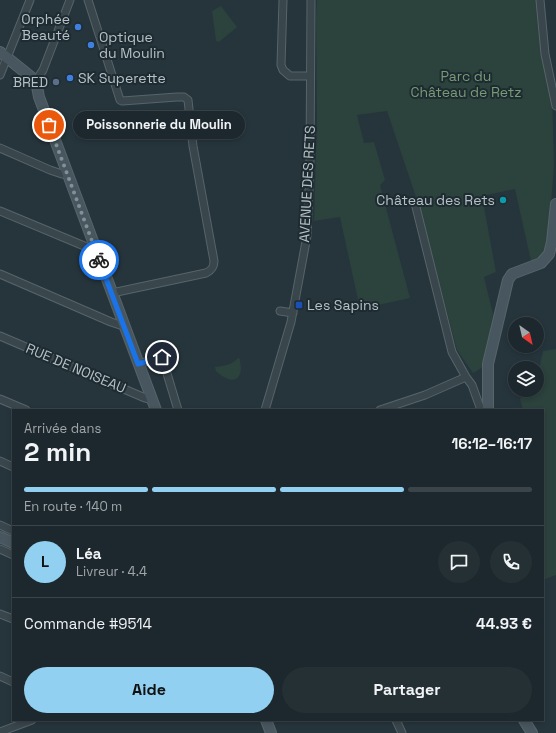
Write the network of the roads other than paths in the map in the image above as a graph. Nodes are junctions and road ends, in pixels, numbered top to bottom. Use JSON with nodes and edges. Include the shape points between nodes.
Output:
{"nodes":[{"id":1,"x":30,"y":0,"type":"edge"},
{"id":2,"x":70,"y":0,"type":"edge"},
{"id":3,"x":88,"y":0,"type":"edge"},
{"id":4,"x":283,"y":0,"type":"edge"},
{"id":5,"x":311,"y":0,"type":"edge"},
{"id":6,"x":540,"y":0,"type":"edge"},
{"id":7,"x":4,"y":55,"type":"edge"},
{"id":8,"x":0,"y":75,"type":"edge"},
{"id":9,"x":310,"y":76,"type":"junction"},
{"id":10,"x":36,"y":81,"type":"junction"},
{"id":11,"x":556,"y":106,"type":"edge"},
{"id":12,"x":0,"y":148,"type":"edge"},
{"id":13,"x":67,"y":173,"type":"junction"},
{"id":14,"x":415,"y":203,"type":"dead end"},
{"id":15,"x":556,"y":204,"type":"edge"},
{"id":16,"x":0,"y":211,"type":"edge"},
{"id":17,"x":94,"y":247,"type":"junction"},
{"id":18,"x":0,"y":274,"type":"edge"},
{"id":19,"x":112,"y":293,"type":"junction"},
{"id":20,"x":280,"y":311,"type":"dead end"},
{"id":21,"x":293,"y":313,"type":"junction"},
{"id":22,"x":124,"y":324,"type":"junction"},
{"id":23,"x":0,"y":336,"type":"edge"},
{"id":24,"x":138,"y":364,"type":"junction"},
{"id":25,"x":466,"y":378,"type":"junction"},
{"id":26,"x":0,"y":399,"type":"edge"},
{"id":27,"x":152,"y":400,"type":"junction"},
{"id":28,"x":24,"y":409,"type":"edge"},
{"id":29,"x":156,"y":409,"type":"edge"},
{"id":30,"x":178,"y":409,"type":"edge"},
{"id":31,"x":265,"y":409,"type":"edge"},
{"id":32,"x":383,"y":409,"type":"edge"},
{"id":33,"x":481,"y":409,"type":"edge"},
{"id":34,"x":488,"y":409,"type":"edge"},
{"id":35,"x":0,"y":461,"type":"edge"},
{"id":36,"x":12,"y":467,"type":"edge"},
{"id":37,"x":0,"y":525,"type":"edge"},
{"id":38,"x":12,"y":531,"type":"edge"},
{"id":39,"x":0,"y":538,"type":"edge"},
{"id":40,"x":12,"y":543,"type":"edge"},
{"id":41,"x":0,"y":549,"type":"edge"},
{"id":42,"x":12,"y":555,"type":"edge"},
{"id":43,"x":0,"y":614,"type":"edge"},
{"id":44,"x":12,"y":619,"type":"edge"},
{"id":45,"x":0,"y":676,"type":"edge"},
{"id":46,"x":12,"y":682,"type":"edge"},
{"id":47,"x":29,"y":721,"type":"edge"},
{"id":48,"x":266,"y":721,"type":"edge"},
{"id":49,"x":396,"y":721,"type":"edge"},
{"id":50,"x":525,"y":721,"type":"edge"},
{"id":51,"x":0,"y":732,"type":"edge"},
{"id":52,"x":271,"y":733,"type":"edge"},
{"id":53,"x":402,"y":733,"type":"edge"},
{"id":54,"x":532,"y":733,"type":"edge"}],
"edges":[{"from":1,"to":7,"type":"street"},
{"from":2,"to":10,"type":"street","via":[[43,70]]},
{"from":3,"to":19,"type":"street","via":[[120,100],[177,96],[188,100],[193,146],[214,260],[211,271],[206,273]]},
{"from":4,"to":9,"type":"street","via":[[283,70],[290,76]]},
{"from":5,"to":9,"type":"street","name":"AVENUE DES RETS"},
{"from":6,"to":11,"type":"street","via":[[545,54]]},
{"from":7,"to":8,"type":"street"},
{"from":7,"to":10,"type":"street"},
{"from":9,"to":21,"type":"street","name":"AVENUE DES RETS","via":[[308,222]]},
{"from":10,"to":13,"type":"street","via":[[39,97]]},
{"from":12,"to":13,"type":"street","via":[[50,170]]},
{"from":13,"to":17,"type":"street"},
{"from":14,"to":25,"type":"street","via":[[452,352]]},
{"from":15,"to":34,"type":"street","via":[[549,254],[541,263],[512,274],[508,280],[488,364]]},
{"from":16,"to":17,"type":"street","via":[[89,248]]},
{"from":17,"to":19,"type":"street"},
{"from":18,"to":22,"type":"street","via":[[110,322]]},
{"from":19,"to":22,"type":"street"},
{"from":20,"to":21,"type":"street"},
{"from":21,"to":31,"type":"street","name":"AVENUE DES RETS"},
{"from":22,"to":24,"type":"street"},
{"from":23,"to":27,"type":"street","name":"RUE DE NOISEAU"},
{"from":24,"to":27,"type":"street"},
{"from":24,"to":30,"type":"street","via":[[162,357]]},
{"from":25,"to":32,"type":"street"},
{"from":25,"to":33,"type":"street","via":[[472,385]]},
{"from":26,"to":28,"type":"street"},
{"from":27,"to":29,"type":"street"},
{"from":35,"to":36,"type":"street"},
{"from":37,"to":38,"type":"street"},
{"from":39,"to":40,"type":"street"},
{"from":41,"to":42,"type":"street"},
{"from":43,"to":44,"type":"street"},
{"from":45,"to":46,"type":"street"},
{"from":47,"to":51,"type":"street"},
{"from":48,"to":52,"type":"street"},
{"from":49,"to":53,"type":"street"},
{"from":50,"to":54,"type":"street"}]}
